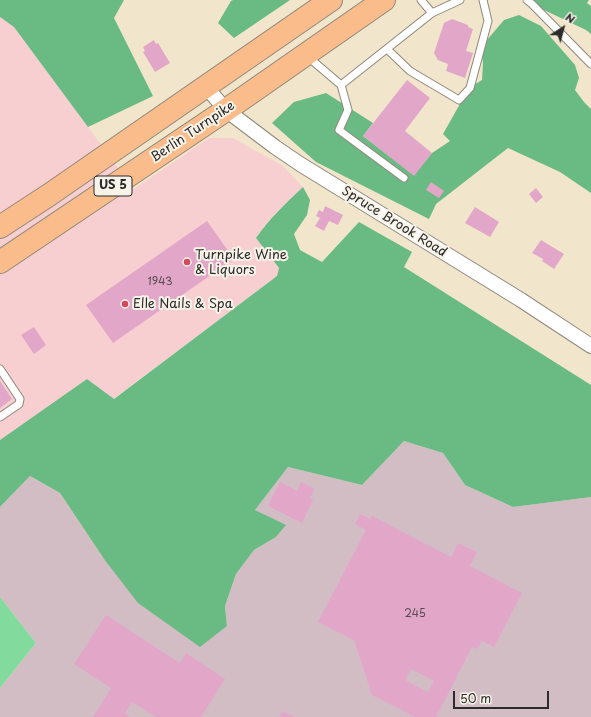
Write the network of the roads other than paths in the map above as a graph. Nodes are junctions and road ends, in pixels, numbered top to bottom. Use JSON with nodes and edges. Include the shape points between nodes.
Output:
{"nodes":[{"id":1,"x":331,"y":0,"type":"edge"},
{"id":2,"x":384,"y":0,"type":"edge"},
{"id":3,"x":421,"y":0,"type":"edge"},
{"id":4,"x":460,"y":0,"type":"edge"},
{"id":5,"x":483,"y":0,"type":"edge"},
{"id":6,"x":527,"y":0,"type":"edge"},
{"id":7,"x":432,"y":13,"type":"junction"},
{"id":8,"x":387,"y":49,"type":"junction"},
{"id":9,"x":305,"y":55,"type":"junction"},
{"id":10,"x":591,"y":64,"type":"edge"},
{"id":11,"x":341,"y":86,"type":"junction"},
{"id":12,"x":206,"y":87,"type":"junction"},
{"id":13,"x":226,"y":110,"type":"junction"},
{"id":14,"x":404,"y":178,"type":"dead end"},
{"id":15,"x":0,"y":227,"type":"edge"},
{"id":16,"x":0,"y":262,"type":"edge"},
{"id":17,"x":591,"y":346,"type":"edge"},
{"id":18,"x":0,"y":369,"type":"edge"},
{"id":19,"x":0,"y":417,"type":"edge"}],
"edges":[{"from":1,"to":12,"type":"highway","number":"US 5"},
{"from":2,"to":9,"type":"highway","name":"Berlin Turnpike","number":"US 5"},
{"from":3,"to":7,"type":"lane"},
{"from":4,"to":7,"type":"lane"},
{"from":5,"to":8,"type":"lane","via":[[488,21],[470,88],[459,100],[410,71]]},
{"from":6,"to":10,"type":"lane"},
{"from":7,"to":8,"type":"lane"},
{"from":8,"to":11,"type":"lane"},
{"from":9,"to":11,"type":"lane"},
{"from":9,"to":13,"type":"highway","name":"Berlin Turnpike","number":"US 5"},
{"from":11,"to":14,"type":"lane","via":[[348,110],[339,130]]},
{"from":12,"to":13,"type":"street","name":"Spruce Brook Road"},
{"from":12,"to":15,"type":"highway","number":"US 5"},
{"from":13,"to":16,"type":"highway","name":"Berlin Turnpike","number":"US 5"},
{"from":13,"to":17,"type":"street","name":"Spruce Brook Road","via":[[300,164]]},
{"from":18,"to":19,"type":"lane","via":[[20,399],[20,404]]}]}
